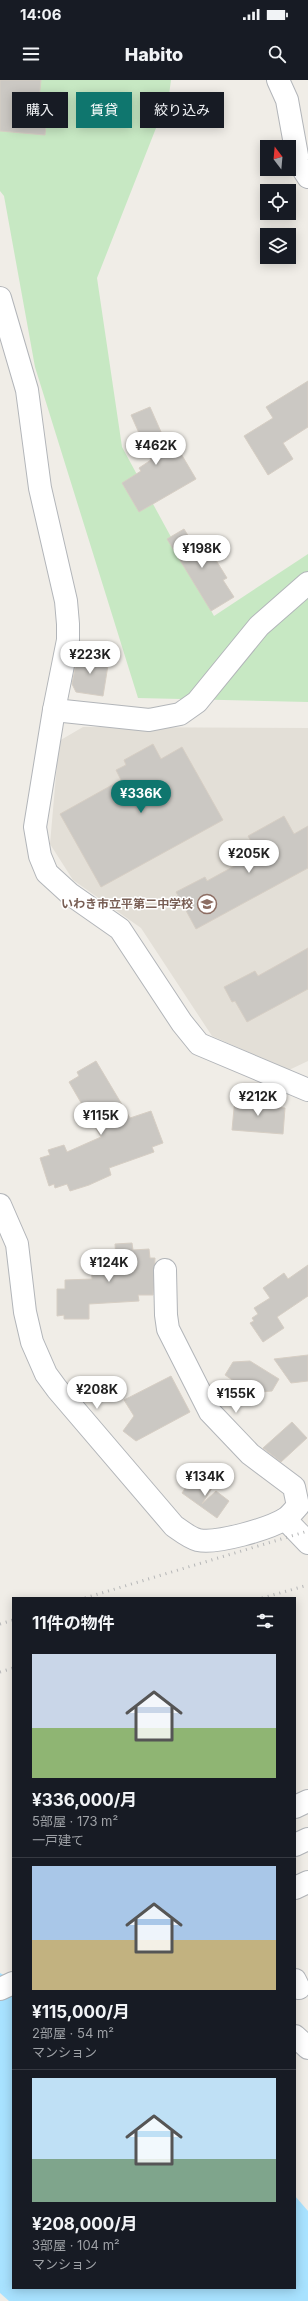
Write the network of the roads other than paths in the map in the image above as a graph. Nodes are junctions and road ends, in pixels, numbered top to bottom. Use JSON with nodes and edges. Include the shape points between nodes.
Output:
{"nodes":[{"id":1,"x":278,"y":80,"type":"edge"},
{"id":2,"x":308,"y":177,"type":"edge"},
{"id":3,"x":0,"y":298,"type":"edge"},
{"id":4,"x":308,"y":583,"type":"edge"},
{"id":5,"x":54,"y":710,"type":"junction"},
{"id":6,"x":308,"y":1090,"type":"edge"},
{"id":7,"x":0,"y":1205,"type":"edge"},
{"id":8,"x":165,"y":1270,"type":"dead end"},
{"id":9,"x":285,"y":1519,"type":"junction"},
{"id":10,"x":308,"y":1543,"type":"edge"},
{"id":11,"x":308,"y":1801,"type":"edge"},
{"id":12,"x":296,"y":1807,"type":"edge"},
{"id":13,"x":308,"y":1839,"type":"edge"},
{"id":14,"x":296,"y":1845,"type":"edge"},
{"id":15,"x":308,"y":1882,"type":"edge"},
{"id":16,"x":296,"y":1888,"type":"edge"},
{"id":17,"x":12,"y":1984,"type":"edge"},
{"id":18,"x":0,"y":1990,"type":"edge"},
{"id":19,"x":296,"y":2037,"type":"edge"},
{"id":20,"x":308,"y":2048,"type":"edge"}],
"edges":[{"from":1,"to":2,"type":"street","via":[[287,100],[298,161]]},
{"from":3,"to":5,"type":"street","via":[[27,390],[40,488],[66,601],[68,640]]},
{"from":4,"to":5,"type":"street","via":[[259,626],[197,702],[180,714],[149,720]]},
{"from":5,"to":6,"type":"street","via":[[36,827],[40,856],[47,873],[70,894],[120,929],[182,1023],[199,1044]]},
{"from":7,"to":9,"type":"street","via":[[17,1244],[25,1312],[32,1342],[46,1374],[174,1526],[198,1540],[214,1540],[266,1527]]},
{"from":8,"to":9,"type":"street","via":[[168,1329],[210,1412],[250,1454],[294,1487],[298,1506]]},
{"from":9,"to":10,"type":"street"},
{"from":11,"to":12,"type":"street"},
{"from":13,"to":14,"type":"street"},
{"from":15,"to":16,"type":"street"},
{"from":17,"to":18,"type":"street"},
{"from":19,"to":20,"type":"street"}]}
